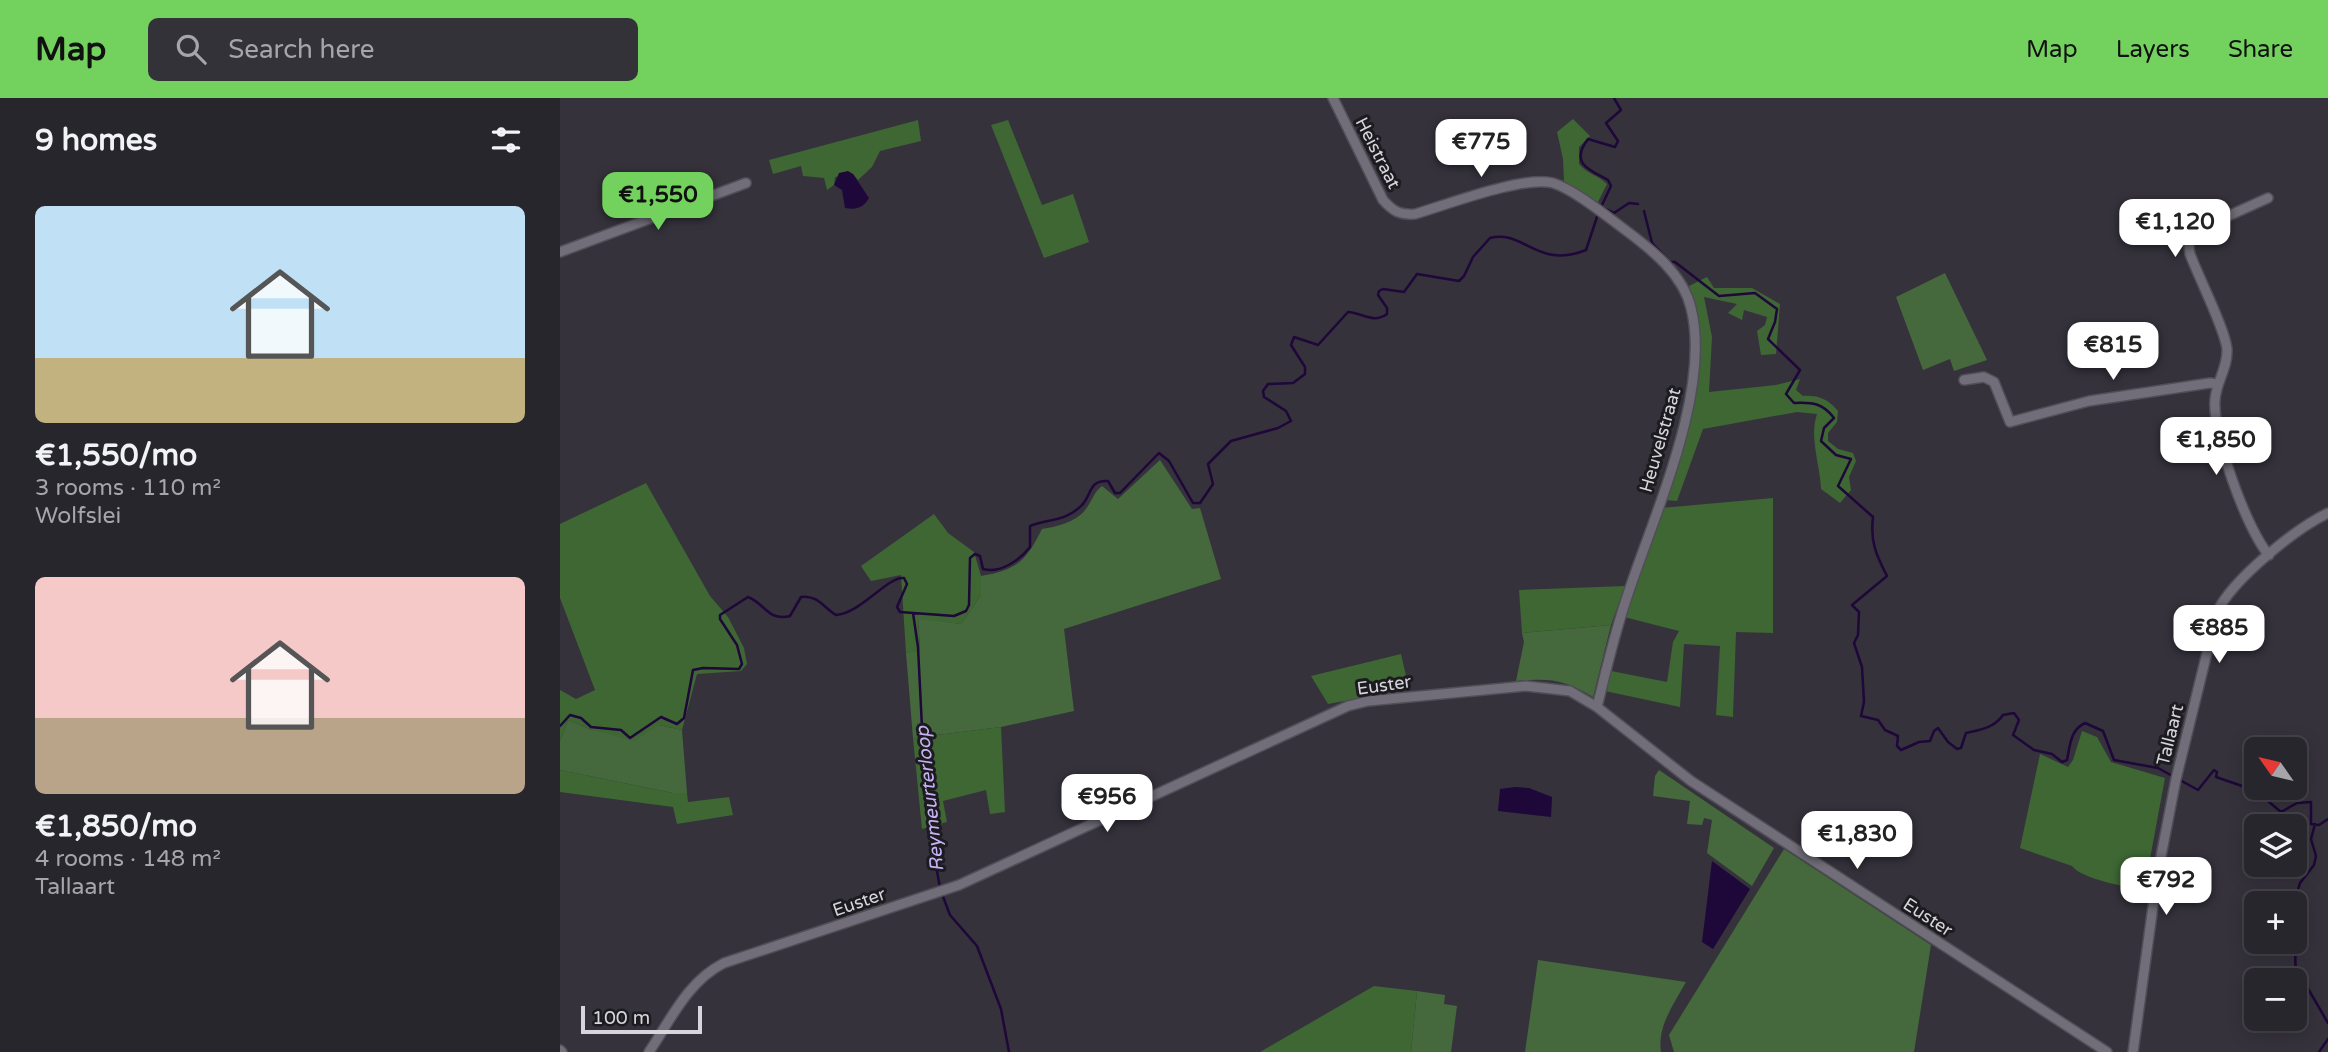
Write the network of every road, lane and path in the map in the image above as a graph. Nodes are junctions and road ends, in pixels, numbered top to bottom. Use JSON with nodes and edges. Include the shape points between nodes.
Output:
{"nodes":[{"id":1,"x":1334,"y":98,"type":"edge"},
{"id":2,"x":746,"y":183,"type":"dead end"},
{"id":3,"x":2268,"y":198,"type":"dead end"},
{"id":4,"x":1599,"y":212,"type":"joint"},
{"id":5,"x":560,"y":252,"type":"edge"},
{"id":6,"x":1964,"y":380,"type":"dead end"},
{"id":7,"x":2217,"y":384,"type":"junction"},
{"id":8,"x":2328,"y":513,"type":"edge"},
{"id":9,"x":2269,"y":555,"type":"junction"},
{"id":10,"x":1597,"y":707,"type":"junction"},
{"id":11,"x":649,"y":1052,"type":"edge"},
{"id":12,"x":2107,"y":1052,"type":"edge"},
{"id":13,"x":2133,"y":1052,"type":"edge"}],
"edges":[{"from":1,"to":4,"type":"street","name":"Heistraat","via":[[1383,200],[1403,215],[1533,181],[1563,187]]},
{"from":2,"to":5,"type":"street"},
{"from":3,"to":7,"type":"street","via":[[2190,236],[2190,254],[2227,346],[2226,366]]},
{"from":4,"to":10,"type":"street","name":"Heuvelstraat","via":[[1648,249],[1682,286],[1691,307],[1695,356],[1691,400],[1625,602]]},
{"from":6,"to":7,"type":"street","via":[[1984,377],[1994,382],[2010,422],[2089,401]]},
{"from":7,"to":9,"type":"street","via":[[2215,410],[2231,472],[2249,520]]},
{"from":8,"to":9,"type":"street","name":"Tallaart","via":[[2300,528]]},
{"from":9,"to":13,"type":"street","name":"Tallaart","via":[[2217,612],[2157,877]]},
{"from":10,"to":11,"type":"street","name":"Euster","via":[[1570,691],[1526,686],[1348,706],[959,885],[715,968],[691,989]]},
{"from":10,"to":12,"type":"street","name":"Euster","via":[[1690,781]]}]}
